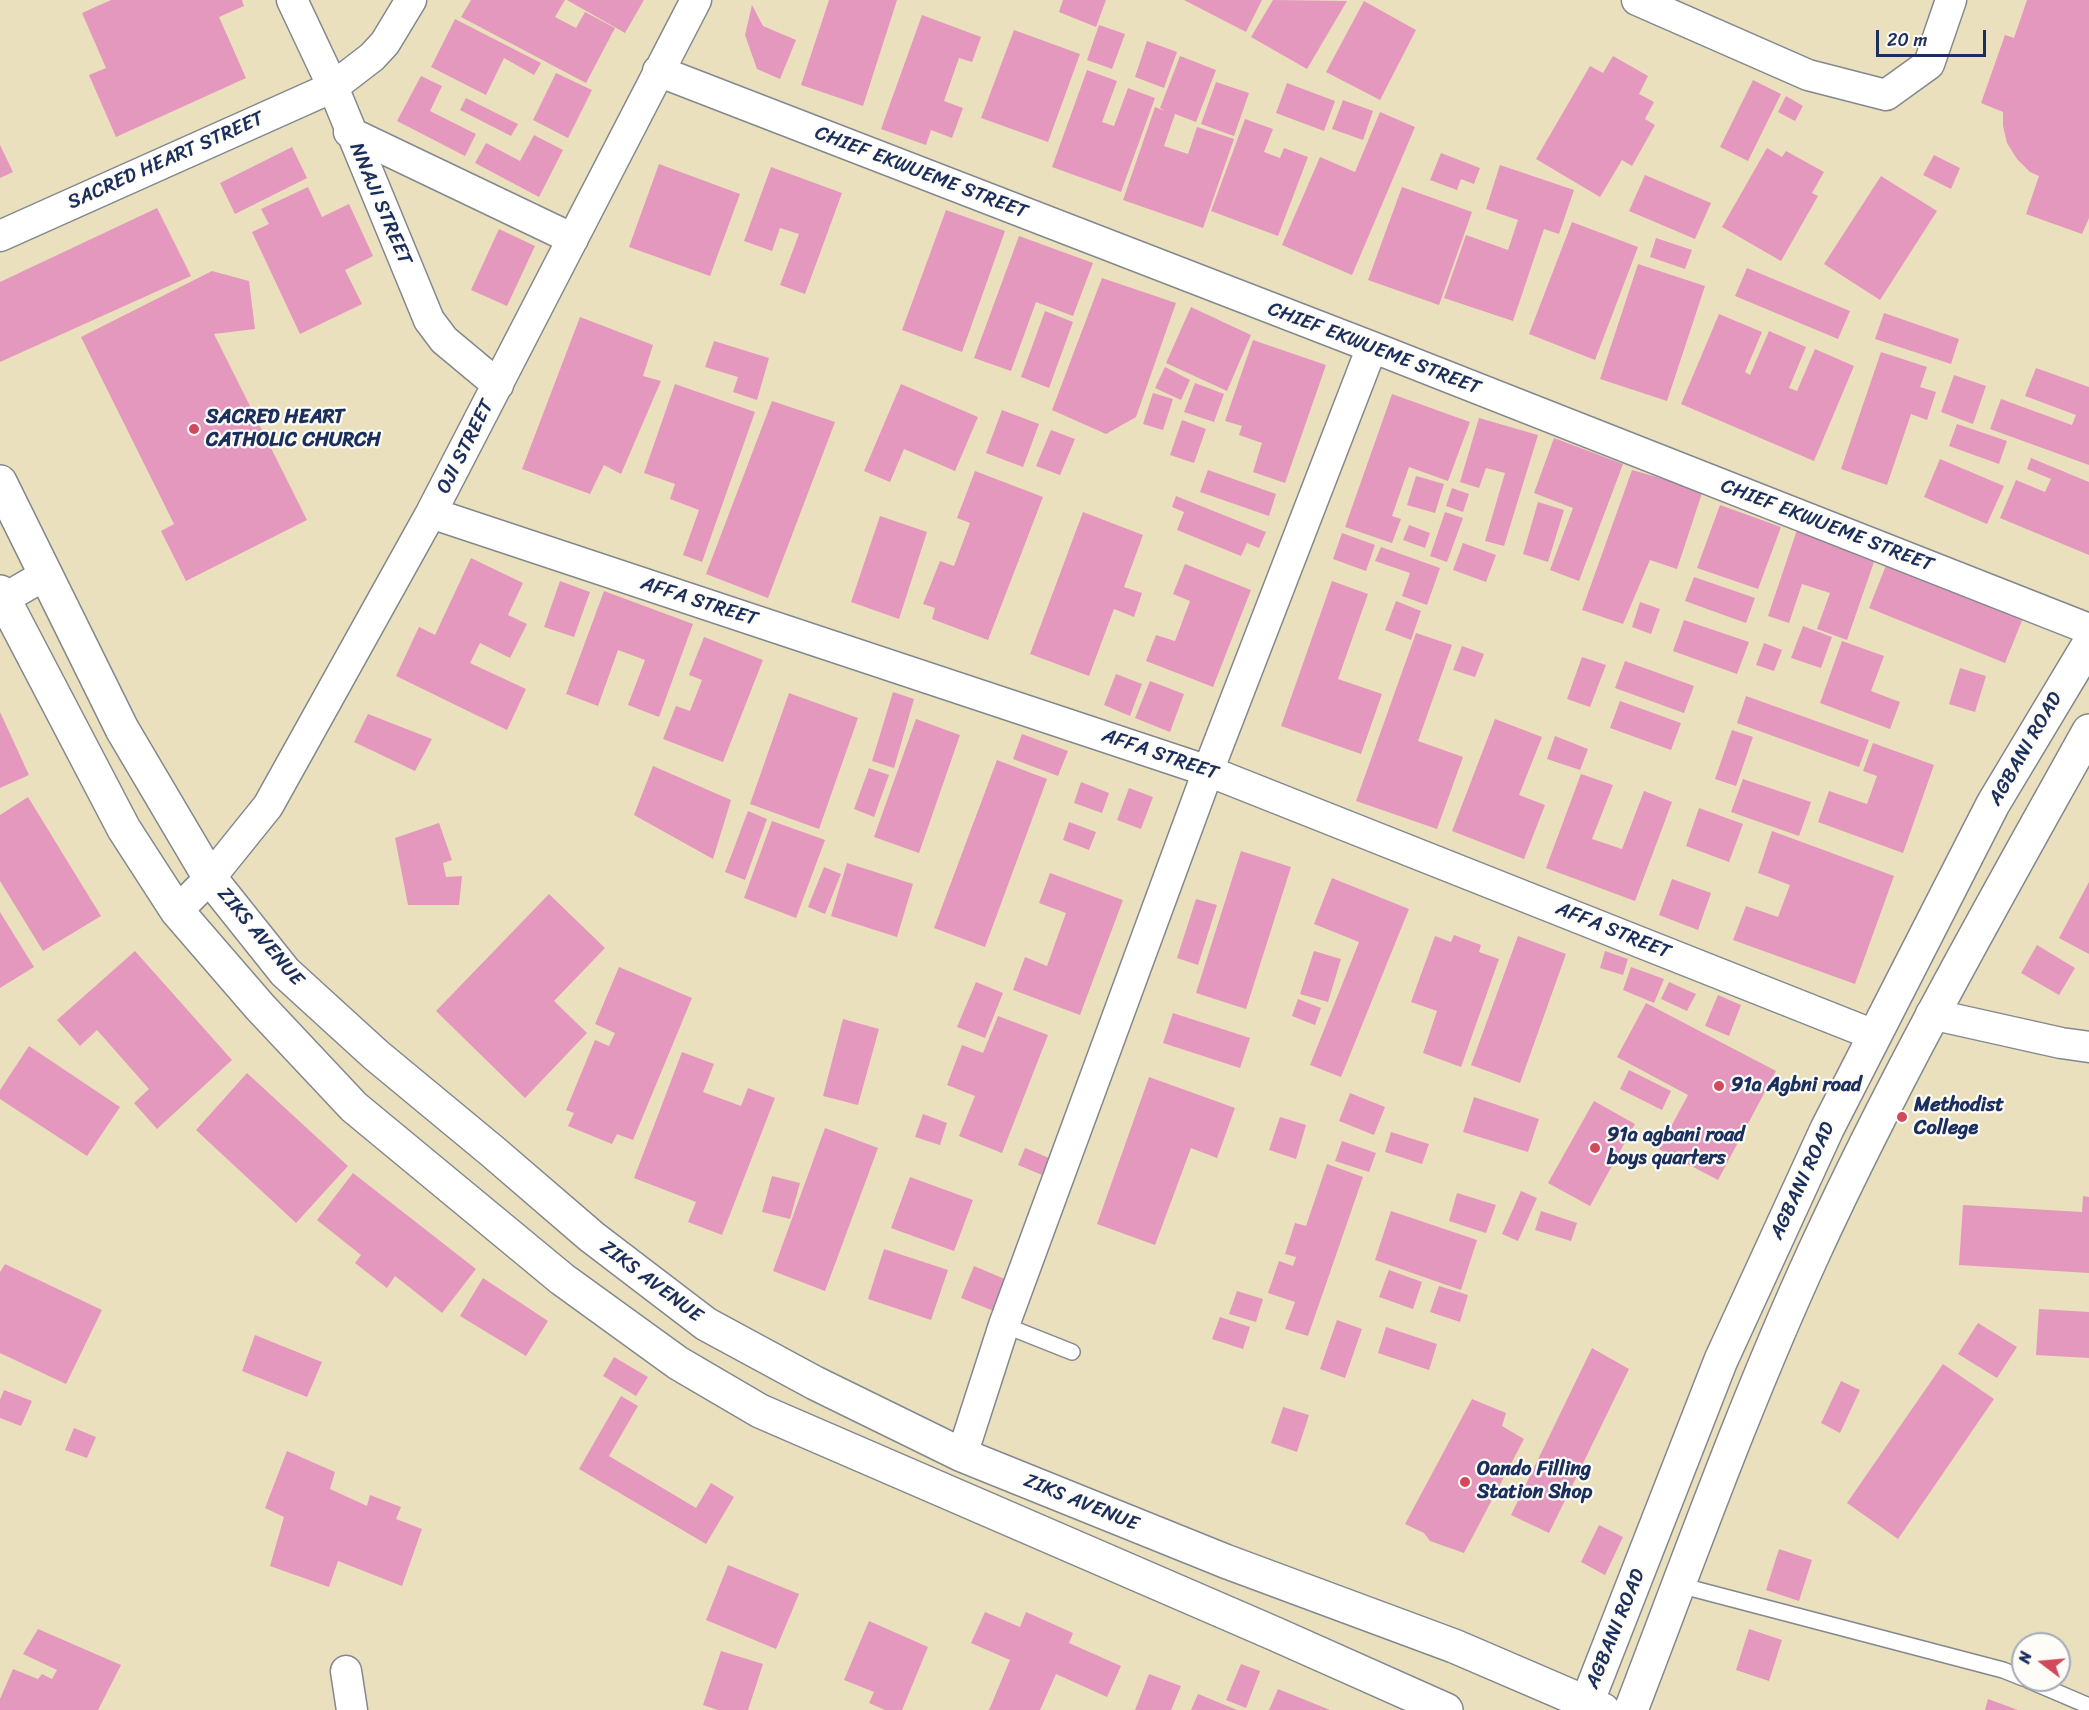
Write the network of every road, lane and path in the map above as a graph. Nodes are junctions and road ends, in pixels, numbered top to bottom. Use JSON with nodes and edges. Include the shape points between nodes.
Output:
{"nodes":[{"id":1,"x":292,"y":0,"type":"edge"},
{"id":2,"x":411,"y":0,"type":"edge"},
{"id":3,"x":696,"y":0,"type":"edge"},
{"id":4,"x":1637,"y":0,"type":"edge"},
{"id":5,"x":1951,"y":0,"type":"edge"},
{"id":6,"x":658,"y":71,"type":"junction"},
{"id":7,"x":333,"y":87,"type":"junction"},
{"id":8,"x":350,"y":132,"type":"junction"},
{"id":9,"x":0,"y":236,"type":"edge"},
{"id":10,"x":573,"y":239,"type":"junction"},
{"id":11,"x":1372,"y":347,"type":"junction"},
{"id":12,"x":498,"y":385,"type":"junction"},
{"id":13,"x":0,"y":482,"type":"edge"},
{"id":14,"x":431,"y":513,"type":"junction"},
{"id":15,"x":45,"y":575,"type":"junction"},
{"id":16,"x":1,"y":597,"type":"edge"},
{"id":17,"x":2089,"y":629,"type":"edge"},
{"id":18,"x":2089,"y":644,"type":"edge"},
{"id":19,"x":2089,"y":730,"type":"edge"},
{"id":20,"x":1208,"y":771,"type":"junction"},
{"id":21,"x":210,"y":878,"type":"junction"},
{"id":22,"x":177,"y":911,"type":"junction"},
{"id":23,"x":1931,"y":1014,"type":"junction"},
{"id":24,"x":1875,"y":1035,"type":"junction"},
{"id":25,"x":2089,"y":1047,"type":"edge"},
{"id":26,"x":1004,"y":1325,"type":"junction"},
{"id":27,"x":1072,"y":1352,"type":"dead end"},
{"id":28,"x":962,"y":1455,"type":"junction"},
{"id":29,"x":1679,"y":1585,"type":"junction"},
{"id":30,"x":346,"y":1671,"type":"dead end"},
{"id":31,"x":2011,"y":1673,"type":"edge"},
{"id":32,"x":2056,"y":1692,"type":"edge"},
{"id":33,"x":2089,"y":1706,"type":"edge"},
{"id":34,"x":1592,"y":1708,"type":"edge"},
{"id":35,"x":352,"y":1710,"type":"edge"},
{"id":36,"x":1446,"y":1710,"type":"edge"},
{"id":37,"x":1631,"y":1710,"type":"edge"}],
"edges":[{"from":1,"to":7,"type":"street","name":"NNAJI STREET"},
{"from":2,"to":7,"type":"street","name":"SACRED HEART STREET","via":[[385,43]]},
{"from":3,"to":6,"type":"street","name":"OJI STREET"},
{"from":4,"to":5,"type":"street","via":[[1808,75],[1886,95],[1929,64]]},
{"from":6,"to":10,"type":"street","name":"OJI STREET"},
{"from":6,"to":11,"type":"street","name":"CHIEF EKWUEME STREET"},
{"from":7,"to":8,"type":"street","name":"NNAJI STREET"},
{"from":7,"to":9,"type":"street","name":"SACRED HEART STREET"},
{"from":8,"to":10,"type":"street"},
{"from":8,"to":12,"type":"street","name":"NNAJI STREET","via":[[429,320],[444,340]]},
{"from":10,"to":12,"type":"street","name":"OJI STREET"},
{"from":11,"to":17,"type":"street","name":"CHIEF EKWUEME STREET"},
{"from":11,"to":20,"type":"street"},
{"from":12,"to":14,"type":"street","name":"OJI STREET"},
{"from":13,"to":15,"type":"main road","name":"ZIKS AVENUE"},
{"from":14,"to":20,"type":"street","name":"AFFA STREET"},
{"from":14,"to":21,"type":"street","name":"OJI STREET","via":[[268,806]]},
{"from":15,"to":16,"type":"street"},
{"from":15,"to":21,"type":"main road","name":"ZIKS AVENUE","via":[[122,729]]},
{"from":16,"to":22,"type":"main road","via":[[124,829]]},
{"from":18,"to":24,"type":"main road","name":"AGBANI ROAD","via":[[1994,804]]},
{"from":19,"to":23,"type":"main road","name":"AGBANI ROAD"},
{"from":20,"to":24,"type":"street","name":"AFFA STREET"},
{"from":20,"to":26,"type":"street"},
{"from":21,"to":22,"type":"street","name":"OJI STREET"},
{"from":21,"to":28,"type":"main road","name":"ZIKS AVENUE","via":[[285,972],[376,1055],[591,1237],[706,1324]]},
{"from":22,"to":36,"type":"main road","via":[[354,1107],[562,1279],[678,1363],[760,1411]]},
{"from":23,"to":25,"type":"street"},
{"from":23,"to":29,"type":"main road","name":"AGBANI ROAD","via":[[1815,1250],[1752,1395]]},
{"from":24,"to":34,"type":"main road","name":"AGBANI ROAD","via":[[1827,1129],[1721,1360]]},
{"from":26,"to":27,"type":"lane"},
{"from":26,"to":28,"type":"street"},
{"from":28,"to":34,"type":"main road","name":"ZIKS AVENUE","via":[[1225,1561],[1454,1646]]},
{"from":29,"to":31,"type":"lane"},
{"from":29,"to":37,"type":"main road","name":"AGBANI ROAD"},
{"from":30,"to":35,"type":"street"},
{"from":32,"to":33,"type":"lane"}]}
